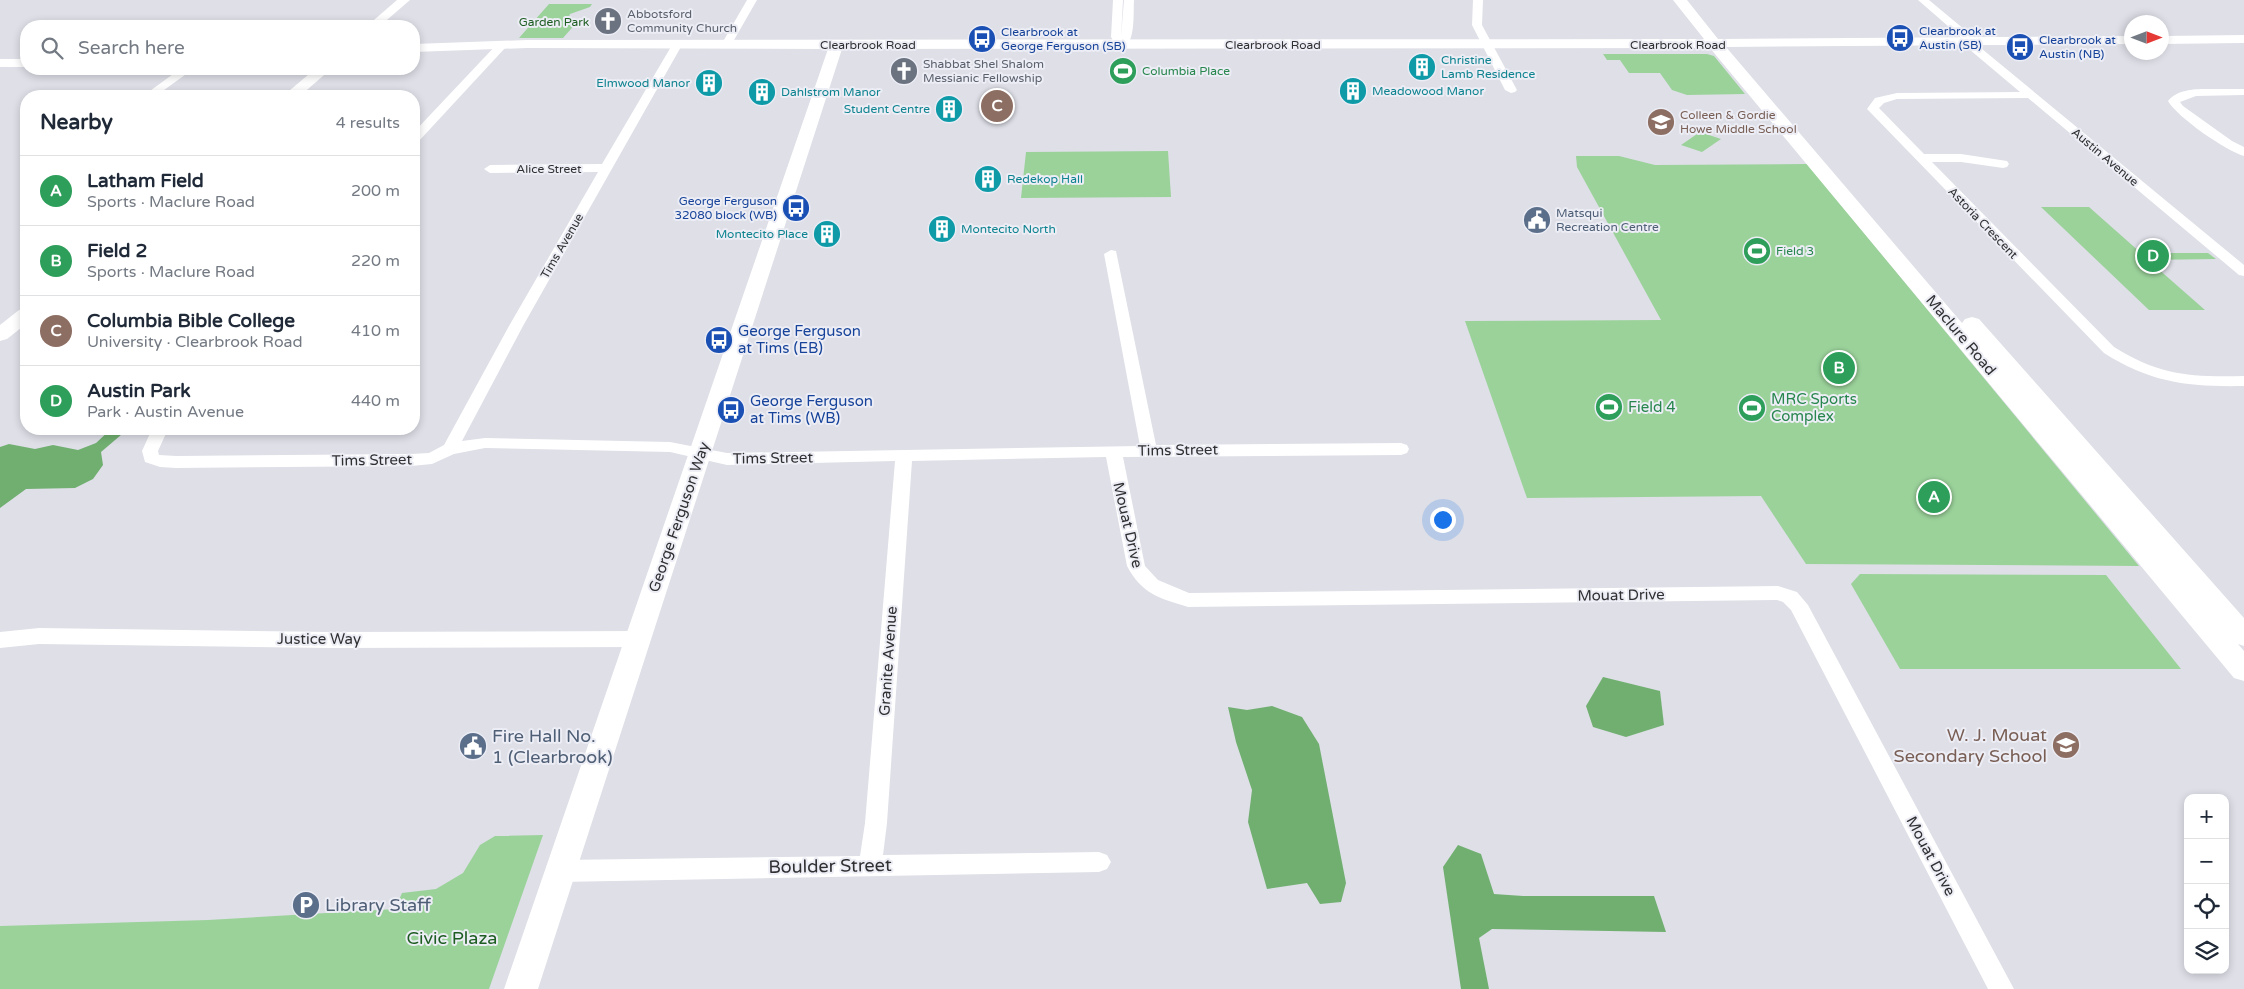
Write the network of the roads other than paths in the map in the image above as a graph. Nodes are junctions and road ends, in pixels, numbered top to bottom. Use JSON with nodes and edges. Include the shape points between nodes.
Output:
{"nodes":[{"id":1,"x":404,"y":0,"type":"edge"},
{"id":2,"x":752,"y":0,"type":"edge"},
{"id":3,"x":1118,"y":0,"type":"edge"},
{"id":4,"x":1129,"y":0,"type":"edge"},
{"id":5,"x":1478,"y":0,"type":"edge"},
{"id":6,"x":1680,"y":0,"type":"edge"},
{"id":7,"x":1696,"y":0,"type":"edge"},
{"id":8,"x":1923,"y":0,"type":"edge"},
{"id":9,"x":380,"y":20,"type":"edge"},
{"id":10,"x":2244,"y":39,"type":"edge"},
{"id":11,"x":2124,"y":40,"type":"edge"},
{"id":12,"x":2169,"y":40,"type":"edge"},
{"id":13,"x":1970,"y":42,"type":"junction"},
{"id":14,"x":1724,"y":44,"type":"junction"},
{"id":15,"x":502,"y":45,"type":"junction"},
{"id":16,"x":677,"y":45,"type":"junction"},
{"id":17,"x":726,"y":45,"type":"junction"},
{"id":18,"x":836,"y":45,"type":"junction"},
{"id":19,"x":1487,"y":45,"type":"junction"},
{"id":20,"x":1121,"y":46,"type":"junction"},
{"id":21,"x":420,"y":48,"type":"edge"},
{"id":22,"x":20,"y":62,"type":"edge"},
{"id":23,"x":0,"y":64,"type":"edge"},
{"id":24,"x":179,"y":75,"type":"edge"},
{"id":25,"x":317,"y":75,"type":"edge"},
{"id":26,"x":157,"y":90,"type":"edge"},
{"id":27,"x":298,"y":90,"type":"edge"},
{"id":28,"x":1510,"y":90,"type":"dead end"},
{"id":29,"x":2244,"y":92,"type":"edge"},
{"id":30,"x":2030,"y":95,"type":"junction"},
{"id":31,"x":420,"y":133,"type":"edge"},
{"id":32,"x":2244,"y":152,"type":"edge"},
{"id":33,"x":1920,"y":158,"type":"junction"},
{"id":34,"x":2003,"y":164,"type":"dead end"},
{"id":35,"x":607,"y":168,"type":"junction"},
{"id":36,"x":490,"y":169,"type":"dead end"},
{"id":37,"x":1111,"y":254,"type":"dead end"},
{"id":38,"x":2244,"y":272,"type":"edge"},
{"id":39,"x":20,"y":319,"type":"edge"},
{"id":40,"x":0,"y":335,"type":"edge"},
{"id":41,"x":2244,"y":381,"type":"edge"},
{"id":42,"x":157,"y":435,"type":"edge"},
{"id":43,"x":450,"y":449,"type":"junction"},
{"id":44,"x":1400,"y":449,"type":"dead end"},
{"id":45,"x":1113,"y":451,"type":"junction"},
{"id":46,"x":1149,"y":451,"type":"junction"},
{"id":47,"x":700,"y":454,"type":"junction"},
{"id":48,"x":904,"y":456,"type":"junction"},
{"id":49,"x":2244,"y":636,"type":"edge"},
{"id":50,"x":638,"y":639,"type":"junction"},
{"id":51,"x":0,"y":640,"type":"edge"},
{"id":52,"x":2244,"y":670,"type":"edge"},
{"id":53,"x":1099,"y":862,"type":"dead end"},
{"id":54,"x":870,"y":866,"type":"junction"},
{"id":55,"x":560,"y":871,"type":"junction"},
{"id":56,"x":521,"y":989,"type":"edge"},
{"id":57,"x":2002,"y":989,"type":"edge"}],
"edges":[{"from":1,"to":9,"type":"street"},
{"from":2,"to":17,"type":"street"},
{"from":3,"to":20,"type":"street","via":[[1116,37]]},
{"from":4,"to":20,"type":"street","via":[[1127,37]]},
{"from":5,"to":19,"type":"street","via":[[1477,25]]},
{"from":6,"to":14,"type":"main road","name":"Maclure Road"},
{"from":7,"to":14,"type":"main road","name":"Maclure Road"},
{"from":8,"to":13,"type":"street","name":"Austin Avenue"},
{"from":10,"to":12,"type":"main road"},
{"from":11,"to":13,"type":"main road","name":"Clearbrook Road"},
{"from":13,"to":14,"type":"main road","name":"Clearbrook Road"},
{"from":13,"to":30,"type":"street","name":"Austin Avenue"},
{"from":14,"to":19,"type":"main road","name":"Clearbrook Road"},
{"from":14,"to":49,"type":"main road","name":"Maclure Road"},
{"from":14,"to":52,"type":"main road","name":"Maclure Road"},
{"from":15,"to":16,"type":"main road","name":"Clearbrook Road"},
{"from":15,"to":21,"type":"main road","name":"Clearbrook Road"},
{"from":15,"to":31,"type":"street"},
{"from":16,"to":17,"type":"main road","name":"Clearbrook Road"},
{"from":16,"to":35,"type":"street","name":"Tims Avenue"},
{"from":17,"to":18,"type":"main road","name":"Clearbrook Road"},
{"from":18,"to":20,"type":"main road","name":"Clearbrook Road"},
{"from":18,"to":47,"type":"main road","name":"George Ferguson Way"},
{"from":19,"to":20,"type":"main road","name":"Clearbrook Road"},
{"from":19,"to":28,"type":"street"},
{"from":22,"to":23,"type":"main road"},
{"from":24,"to":26,"type":"street"},
{"from":25,"to":27,"type":"main road"},
{"from":29,"to":32,"type":"street","via":[[2191,93],[2177,96],[2174,101],[2178,108]]},
{"from":30,"to":33,"type":"street","name":"Astoria Crescent","via":[[1882,98],[1875,103],[1873,109]]},
{"from":30,"to":38,"type":"street","name":"Austin Avenue"},
{"from":33,"to":34,"type":"street","via":[[1961,158]]},
{"from":33,"to":41,"type":"street","name":"Astoria Crescent","via":[[2109,350],[2123,360],[2151,373],[2183,382]]},
{"from":35,"to":36,"type":"street","name":"Alice Street"},
{"from":35,"to":43,"type":"street","name":"Tims Avenue"},
{"from":37,"to":46,"type":"street"},
{"from":39,"to":40,"type":"main road"},
{"from":42,"to":43,"type":"street","name":"Tims Street","via":[[150,458],[176,462],[410,460],[432,458]]},
{"from":43,"to":47,"type":"street","name":"Tims Street","via":[[485,443],[614,445],[670,448]]},
{"from":44,"to":46,"type":"street","name":"Tims Street"},
{"from":45,"to":46,"type":"street","name":"Tims Street"},
{"from":45,"to":48,"type":"street","name":"Tims Street"},
{"from":45,"to":57,"type":"street","name":"Mouat Drive","via":[[1140,575],[1148,585],[1188,600],[1778,593],[1790,597],[1803,614]]},
{"from":47,"to":48,"type":"street","name":"Tims Street","via":[[727,459]]},
{"from":47,"to":50,"type":"main road","name":"George Ferguson Way"},
{"from":48,"to":54,"type":"street","name":"Granite Avenue"},
{"from":50,"to":51,"type":"street","name":"Justice Way","via":[[330,640],[39,636]]},
{"from":50,"to":55,"type":"main road","name":"George Ferguson Way"},
{"from":53,"to":54,"type":"street","name":"Boulder Street"},
{"from":54,"to":55,"type":"street","name":"Boulder Street"},
{"from":55,"to":56,"type":"main road","name":"George Ferguson Way"}]}
